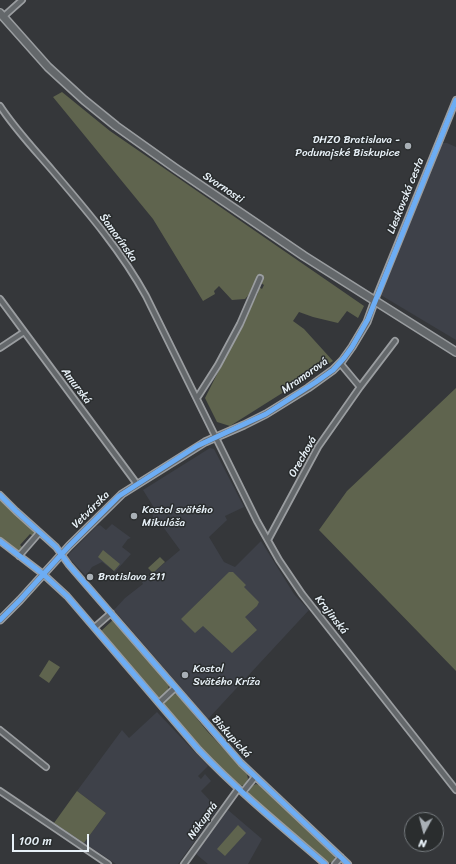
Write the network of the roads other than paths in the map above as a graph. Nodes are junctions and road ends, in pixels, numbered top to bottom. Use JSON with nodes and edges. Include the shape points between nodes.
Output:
{"nodes":[{"id":1,"x":22,"y":0,"type":"edge"},
{"id":2,"x":1,"y":15,"type":"edge"},
{"id":3,"x":456,"y":100,"type":"edge"},
{"id":4,"x":0,"y":106,"type":"edge"},
{"id":5,"x":260,"y":278,"type":"dead end"},
{"id":6,"x":0,"y":299,"type":"edge"},
{"id":7,"x":375,"y":300,"type":"junction"},
{"id":8,"x":24,"y":332,"type":"junction"},
{"id":9,"x":395,"y":341,"type":"dead end"},
{"id":10,"x":0,"y":348,"type":"edge"},
{"id":11,"x":456,"y":352,"type":"edge"},
{"id":12,"x":340,"y":363,"type":"junction"},
{"id":13,"x":360,"y":387,"type":"junction"},
{"id":14,"x":197,"y":398,"type":"junction"},
{"id":15,"x":215,"y":437,"type":"junction"},
{"id":16,"x":137,"y":484,"type":"junction"},
{"id":17,"x":0,"y":495,"type":"edge"},
{"id":18,"x":39,"y":533,"type":"junction"},
{"id":19,"x":268,"y":540,"type":"junction"},
{"id":20,"x":0,"y":541,"type":"edge"},
{"id":21,"x":62,"y":555,"type":"junction"},
{"id":22,"x":19,"y":556,"type":"junction"},
{"id":23,"x":43,"y":574,"type":"junction"},
{"id":24,"x":111,"y":613,"type":"junction"},
{"id":25,"x":0,"y":620,"type":"edge"},
{"id":26,"x":95,"y":628,"type":"junction"},
{"id":27,"x":175,"y":688,"type":"junction"},
{"id":28,"x":159,"y":703,"type":"junction"},
{"id":29,"x":0,"y":730,"type":"edge"},
{"id":30,"x":46,"y":767,"type":"dead end"},
{"id":31,"x":255,"y":777,"type":"junction"},
{"id":32,"x":0,"y":790,"type":"edge"},
{"id":33,"x":456,"y":790,"type":"edge"},
{"id":34,"x":240,"y":791,"type":"junction"},
{"id":35,"x":341,"y":857,"type":"junction"},
{"id":36,"x":108,"y":864,"type":"edge"},
{"id":37,"x":184,"y":864,"type":"edge"},
{"id":38,"x":325,"y":864,"type":"edge"},
{"id":39,"x":335,"y":864,"type":"edge"},
{"id":40,"x":348,"y":864,"type":"edge"}],
"edges":[{"from":1,"to":2,"type":"street"},
{"from":2,"to":7,"type":"main road","name":"Svornosti","via":[[48,67],[116,126],[291,248]]},
{"from":3,"to":7,"type":"street","name":"Lieskovská cesta"},
{"from":4,"to":14,"type":"street","name":"Šamorínska","via":[[125,260]]},
{"from":5,"to":14,"type":"street","via":[[236,331]]},
{"from":6,"to":8,"type":"street","name":"Amurská"},
{"from":7,"to":11,"type":"main road","name":"Svornosti"},
{"from":7,"to":12,"type":"street","name":"Mramorová","via":[[362,330]]},
{"from":8,"to":10,"type":"street"},
{"from":8,"to":16,"type":"street","name":"Amurská"},
{"from":9,"to":13,"type":"street","name":"Orechová"},
{"from":12,"to":13,"type":"street"},
{"from":12,"to":15,"type":"street","name":"Mramorová","via":[[288,401],[244,425]]},
{"from":13,"to":19,"type":"street","name":"Orechová","via":[[316,450]]},
{"from":14,"to":15,"type":"street","name":"Šamorínska"},
{"from":15,"to":16,"type":"street","name":"Vetvárska"},
{"from":15,"to":19,"type":"street","name":"Krajinská"},
{"from":16,"to":21,"type":"street","name":"Vetvárska","via":[[118,498]]},
{"from":17,"to":18,"type":"street","name":"Biskupická"},
{"from":18,"to":21,"type":"street","name":"Biskupická"},
{"from":18,"to":22,"type":"street"},
{"from":19,"to":33,"type":"street","name":"Krajinská","via":[[302,594]]},
{"from":20,"to":22,"type":"street"},
{"from":21,"to":23,"type":"street","name":"Vetvárska"},
{"from":21,"to":24,"type":"street","name":"Biskupická"},
{"from":22,"to":23,"type":"street"},
{"from":23,"to":25,"type":"street","name":"Vetvárska"},
{"from":23,"to":26,"type":"street","via":[[67,596]]},
{"from":24,"to":26,"type":"street"},
{"from":24,"to":27,"type":"street","name":"Biskupická"},
{"from":26,"to":28,"type":"street"},
{"from":27,"to":28,"type":"street"},
{"from":27,"to":31,"type":"street","name":"Biskupická"},
{"from":28,"to":34,"type":"street","via":[[199,750]]},
{"from":29,"to":30,"type":"street"},
{"from":31,"to":34,"type":"street","name":"Nákupná"},
{"from":31,"to":35,"type":"street","name":"Biskupická"},
{"from":32,"to":36,"type":"street"},
{"from":34,"to":37,"type":"street","name":"Nákupná"},
{"from":34,"to":38,"type":"street"},
{"from":35,"to":39,"type":"street"},
{"from":35,"to":40,"type":"street","name":"Biskupická"}]}
